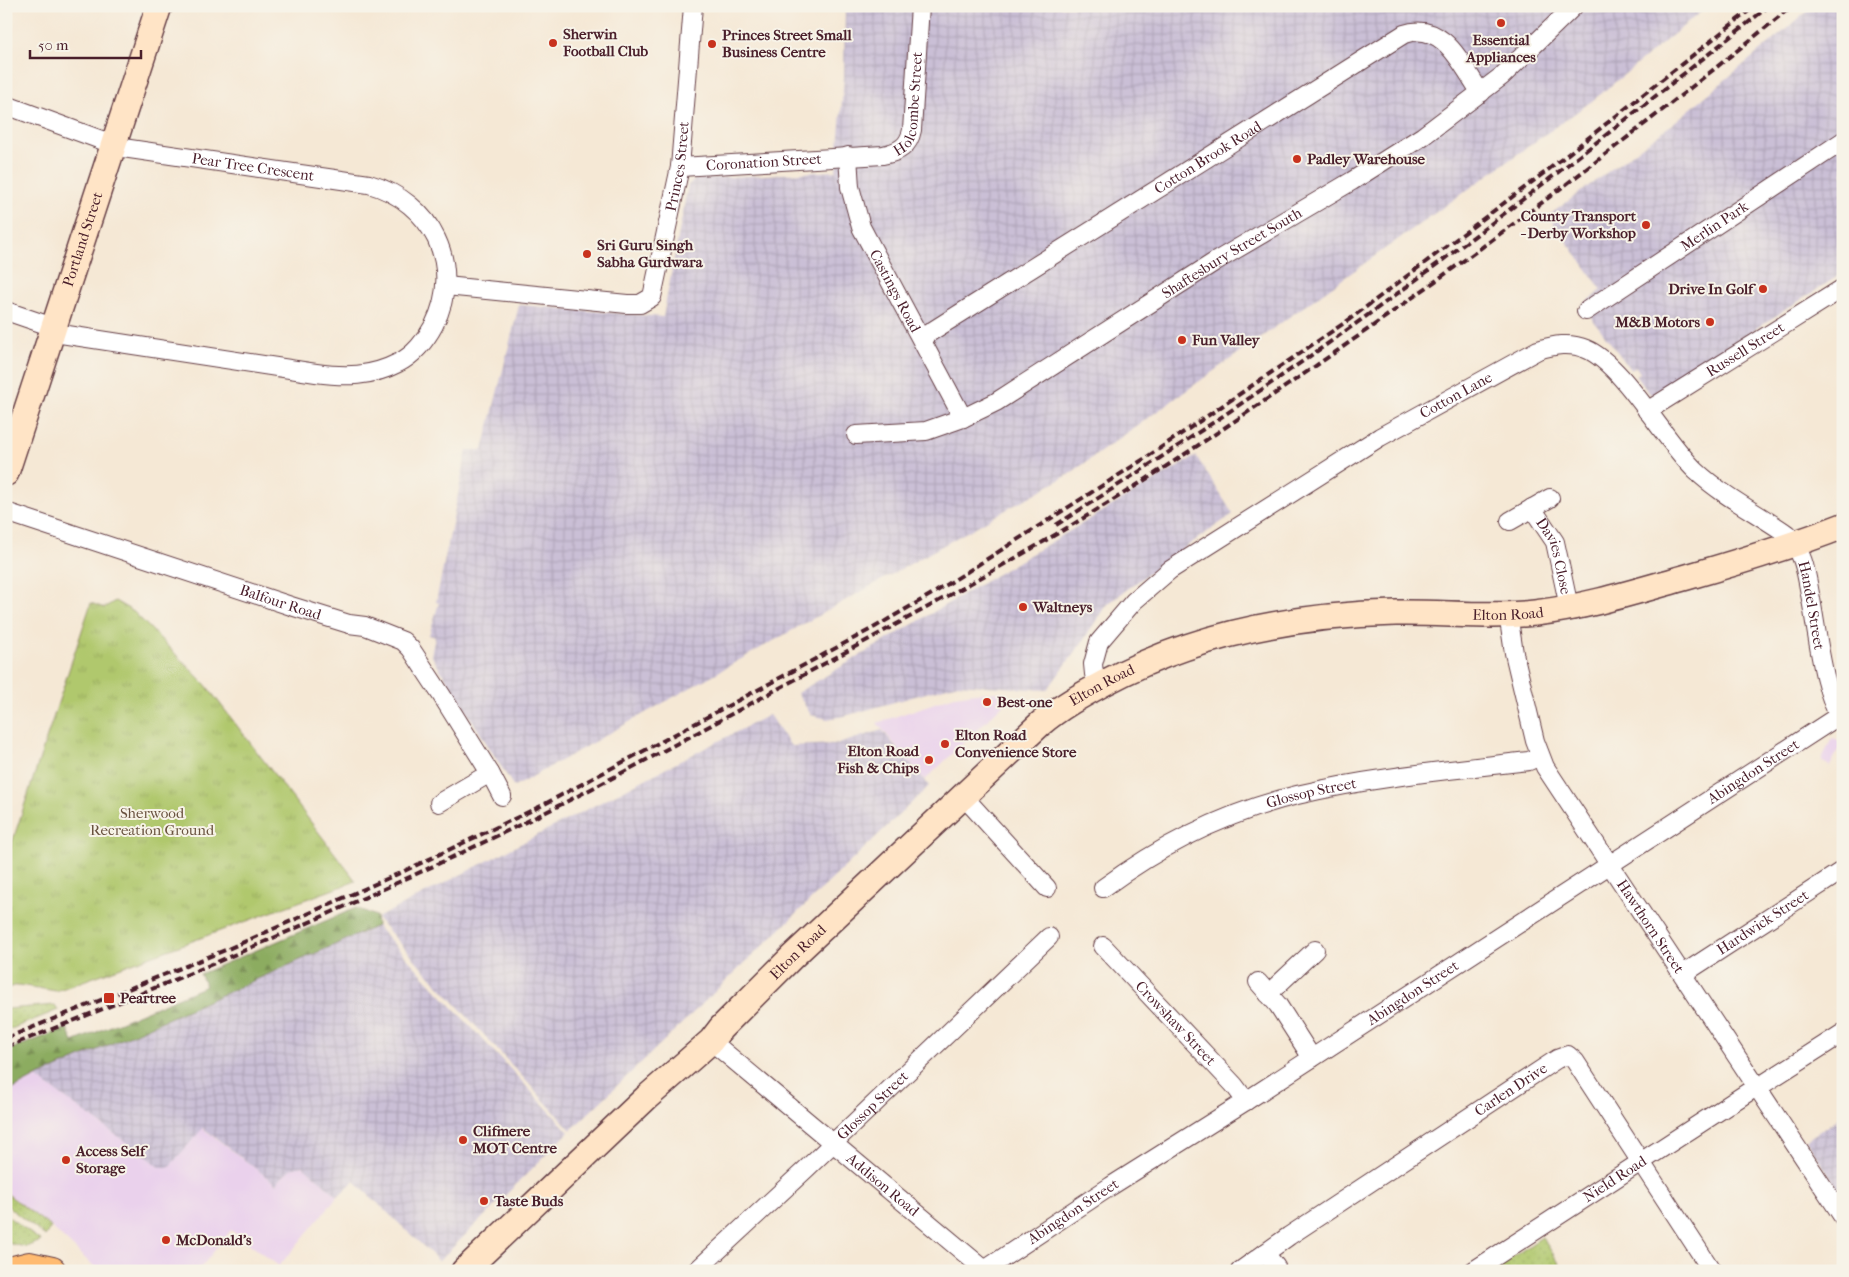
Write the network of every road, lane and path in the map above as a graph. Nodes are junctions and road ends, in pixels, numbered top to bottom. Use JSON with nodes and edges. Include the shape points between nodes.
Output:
{"nodes":[{"id":1,"x":159,"y":6,"type":"edge"},
{"id":2,"x":693,"y":6,"type":"edge"},
{"id":3,"x":920,"y":6,"type":"edge"},
{"id":4,"x":1574,"y":6,"type":"edge"},
{"id":5,"x":1481,"y":93,"type":"junction"},
{"id":6,"x":6,"y":105,"type":"edge"},
{"id":7,"x":1843,"y":142,"type":"edge"},
{"id":8,"x":114,"y":144,"type":"junction"},
{"id":9,"x":848,"y":156,"type":"junction"},
{"id":10,"x":680,"y":167,"type":"junction"},
{"id":11,"x":446,"y":286,"type":"junction"},
{"id":12,"x":1843,"y":288,"type":"edge"},
{"id":13,"x":6,"y":311,"type":"edge"},
{"id":14,"x":1586,"y":311,"type":"dead end"},
{"id":15,"x":53,"y":329,"type":"junction"},
{"id":16,"x":921,"y":338,"type":"junction"},
{"id":17,"x":1647,"y":411,"type":"junction"},
{"id":18,"x":963,"y":418,"type":"junction"},
{"id":19,"x":856,"y":435,"type":"dead end"},
{"id":20,"x":6,"y":473,"type":"edge"},
{"id":21,"x":1550,"y":498,"type":"dead end"},
{"id":22,"x":1532,"y":508,"type":"junction"},
{"id":23,"x":6,"y":512,"type":"edge"},
{"id":24,"x":1510,"y":521,"type":"dead end"},
{"id":25,"x":1843,"y":526,"type":"edge"},
{"id":26,"x":1797,"y":544,"type":"junction"},
{"id":27,"x":1569,"y":607,"type":"junction"},
{"id":28,"x":1508,"y":614,"type":"junction"},
{"id":29,"x":1100,"y":685,"type":"junction"},
{"id":30,"x":1841,"y":718,"type":"edge"},
{"id":31,"x":1540,"y":756,"type":"junction"},
{"id":32,"x":490,"y":773,"type":"junction"},
{"id":33,"x":502,"y":796,"type":"dead end"},
{"id":34,"x":963,"y":796,"type":"junction"},
{"id":35,"x":439,"y":803,"type":"dead end"},
{"id":36,"x":1610,"y":863,"type":"junction"},
{"id":37,"x":1843,"y":870,"type":"edge"},
{"id":38,"x":1047,"y":888,"type":"dead end"},
{"id":39,"x":1103,"y":888,"type":"dead end"},
{"id":40,"x":1049,"y":937,"type":"dead end"},
{"id":41,"x":1103,"y":946,"type":"dead end"},
{"id":42,"x":1315,"y":950,"type":"dead end"},
{"id":43,"x":1683,"y":974,"type":"junction"},
{"id":44,"x":1843,"y":1034,"type":"edge"},
{"id":45,"x":711,"y":1041,"type":"junction"},
{"id":46,"x":1312,"y":1058,"type":"junction"},
{"id":47,"x":1756,"y":1087,"type":"junction"},
{"id":48,"x":1246,"y":1101,"type":"junction"},
{"id":49,"x":833,"y":1143,"type":"junction"},
{"id":50,"x":1642,"y":1161,"type":"junction"},
{"id":51,"x":1843,"y":1217,"type":"edge"},
{"id":52,"x":1265,"y":1253,"type":"junction"},
{"id":53,"x":1276,"y":1267,"type":"dead end"},
{"id":54,"x":984,"y":1270,"type":"edge"},
{"id":55,"x":464,"y":1271,"type":"edge"},
{"id":56,"x":696,"y":1271,"type":"edge"},
{"id":57,"x":1240,"y":1271,"type":"edge"},
{"id":58,"x":1473,"y":1271,"type":"edge"},
{"id":59,"x":1712,"y":1271,"type":"edge"}],
"edges":[{"from":1,"to":8,"type":"street","name":"Portland Street"},
{"from":2,"to":10,"type":"street","name":"Princes Street"},
{"from":3,"to":9,"type":"street","name":"Holcombe Street","via":[[909,140],[894,152]]},
{"from":4,"to":5,"type":"street","name":"Shaftesbury Street South"},
{"from":5,"to":16,"type":"street","name":"Cotton Brook Road","via":[[1439,37],[1424,30],[1404,34]]},
{"from":5,"to":18,"type":"street","name":"Shaftesbury Street South","via":[[1352,181],[1216,261],[996,402]]},
{"from":6,"to":8,"type":"street","name":"Pear Tree Crescent"},
{"from":7,"to":14,"type":"street","name":"Merlin Park"},
{"from":8,"to":11,"type":"street","name":"Pear Tree Crescent","via":[[123,148],[369,184],[387,190],[412,207],[436,237],[444,258]]},
{"from":8,"to":15,"type":"street","name":"Portland Street"},
{"from":9,"to":10,"type":"street","name":"Coronation Street"},
{"from":9,"to":16,"type":"street","name":"Castings Road","via":[[850,187],[861,227]]},
{"from":10,"to":11,"type":"street","name":"Princes Street","via":[[652,296],[640,304]]},
{"from":11,"to":15,"type":"street","name":"Pear Tree Crescent","via":[[436,321],[417,348],[398,363],[352,377],[60,334]]},
{"from":12,"to":17,"type":"street","name":"Russell Street"},
{"from":13,"to":15,"type":"street","name":"Pear Tree Crescent"},
{"from":15,"to":20,"type":"street","name":"Portland Street"},
{"from":16,"to":18,"type":"street","name":"Castings Road"},
{"from":17,"to":26,"type":"street","name":"Cotton Lane","via":[[1681,456],[1698,472]]},
{"from":17,"to":29,"type":"street","name":"Cotton Lane","via":[[1604,360],[1594,353],[1564,345],[1538,350],[1380,437],[1170,570],[1134,601],[1099,642],[1093,664]]},
{"from":18,"to":19,"type":"street","name":"Shaftesbury Street South","via":[[920,432]]},
{"from":21,"to":22,"type":"street","name":"Davies Close"},
{"from":22,"to":24,"type":"street","name":"Davies Close"},
{"from":22,"to":27,"type":"street","name":"Davies Close","via":[[1555,542]]},
{"from":23,"to":32,"type":"street","name":"Balfour Road","via":[[291,606],[365,626],[403,641]]},
{"from":25,"to":26,"type":"street"},
{"from":26,"to":27,"type":"street","name":"Elton Road","via":[[1631,593]]},
{"from":26,"to":30,"type":"street","name":"Handel Street","via":[[1829,690]]},
{"from":27,"to":28,"type":"street","name":"Elton Road"},
{"from":28,"to":29,"type":"street","name":"Elton Road","via":[[1342,615],[1269,625],[1184,646]]},
{"from":28,"to":31,"type":"street","name":"Hawthorn Street","via":[[1514,653]]},
{"from":29,"to":34,"type":"street","name":"Elton Road","via":[[1052,714]]},
{"from":30,"to":36,"type":"street","name":"Abingdon Street"},
{"from":31,"to":36,"type":"street","name":"Hawthorn Street"},
{"from":31,"to":39,"type":"street","name":"Glossop Street","via":[[1530,761],[1346,786],[1268,803],[1174,843]]},
{"from":32,"to":33,"type":"street","name":"Balfour Road"},
{"from":32,"to":35,"type":"street"},
{"from":34,"to":38,"type":"street"},
{"from":34,"to":45,"type":"street","name":"Elton Road","via":[[792,957]]},
{"from":36,"to":43,"type":"street","name":"Hawthorn Street"},
{"from":36,"to":46,"type":"street","name":"Abingdon Street"},
{"from":37,"to":43,"type":"street","name":"Hardwick Street"},
{"from":40,"to":49,"type":"street","name":"Glossop Street"},
{"from":41,"to":48,"type":"street","name":"Crowshaw Street"},
{"from":42,"to":46,"type":"street","via":[[1263,988],[1278,1005]]},
{"from":43,"to":47,"type":"street","name":"Hawthorn Street"},
{"from":44,"to":47,"type":"street","name":"Nield Road"},
{"from":45,"to":49,"type":"street","name":"Addison Road"},
{"from":45,"to":55,"type":"street","name":"Elton Road","via":[[646,1098]]},
{"from":46,"to":48,"type":"street","name":"Abingdon Street"},
{"from":47,"to":50,"type":"street","name":"Nield Road"},
{"from":47,"to":51,"type":"street","name":"Hawthorn Street"},
{"from":48,"to":54,"type":"street","name":"Abingdon Street"},
{"from":49,"to":54,"type":"street","name":"Addison Road"},
{"from":49,"to":56,"type":"street","name":"Glossop Street"},
{"from":50,"to":52,"type":"street","name":"Carlen Drive","via":[[1575,1061],[1568,1055],[1563,1056]]},
{"from":50,"to":58,"type":"street","name":"Nield Road"},
{"from":50,"to":59,"type":"street","name":"Carlen Drive"},
{"from":52,"to":53,"type":"street"},
{"from":52,"to":57,"type":"street","name":"Carlen Drive"}]}
